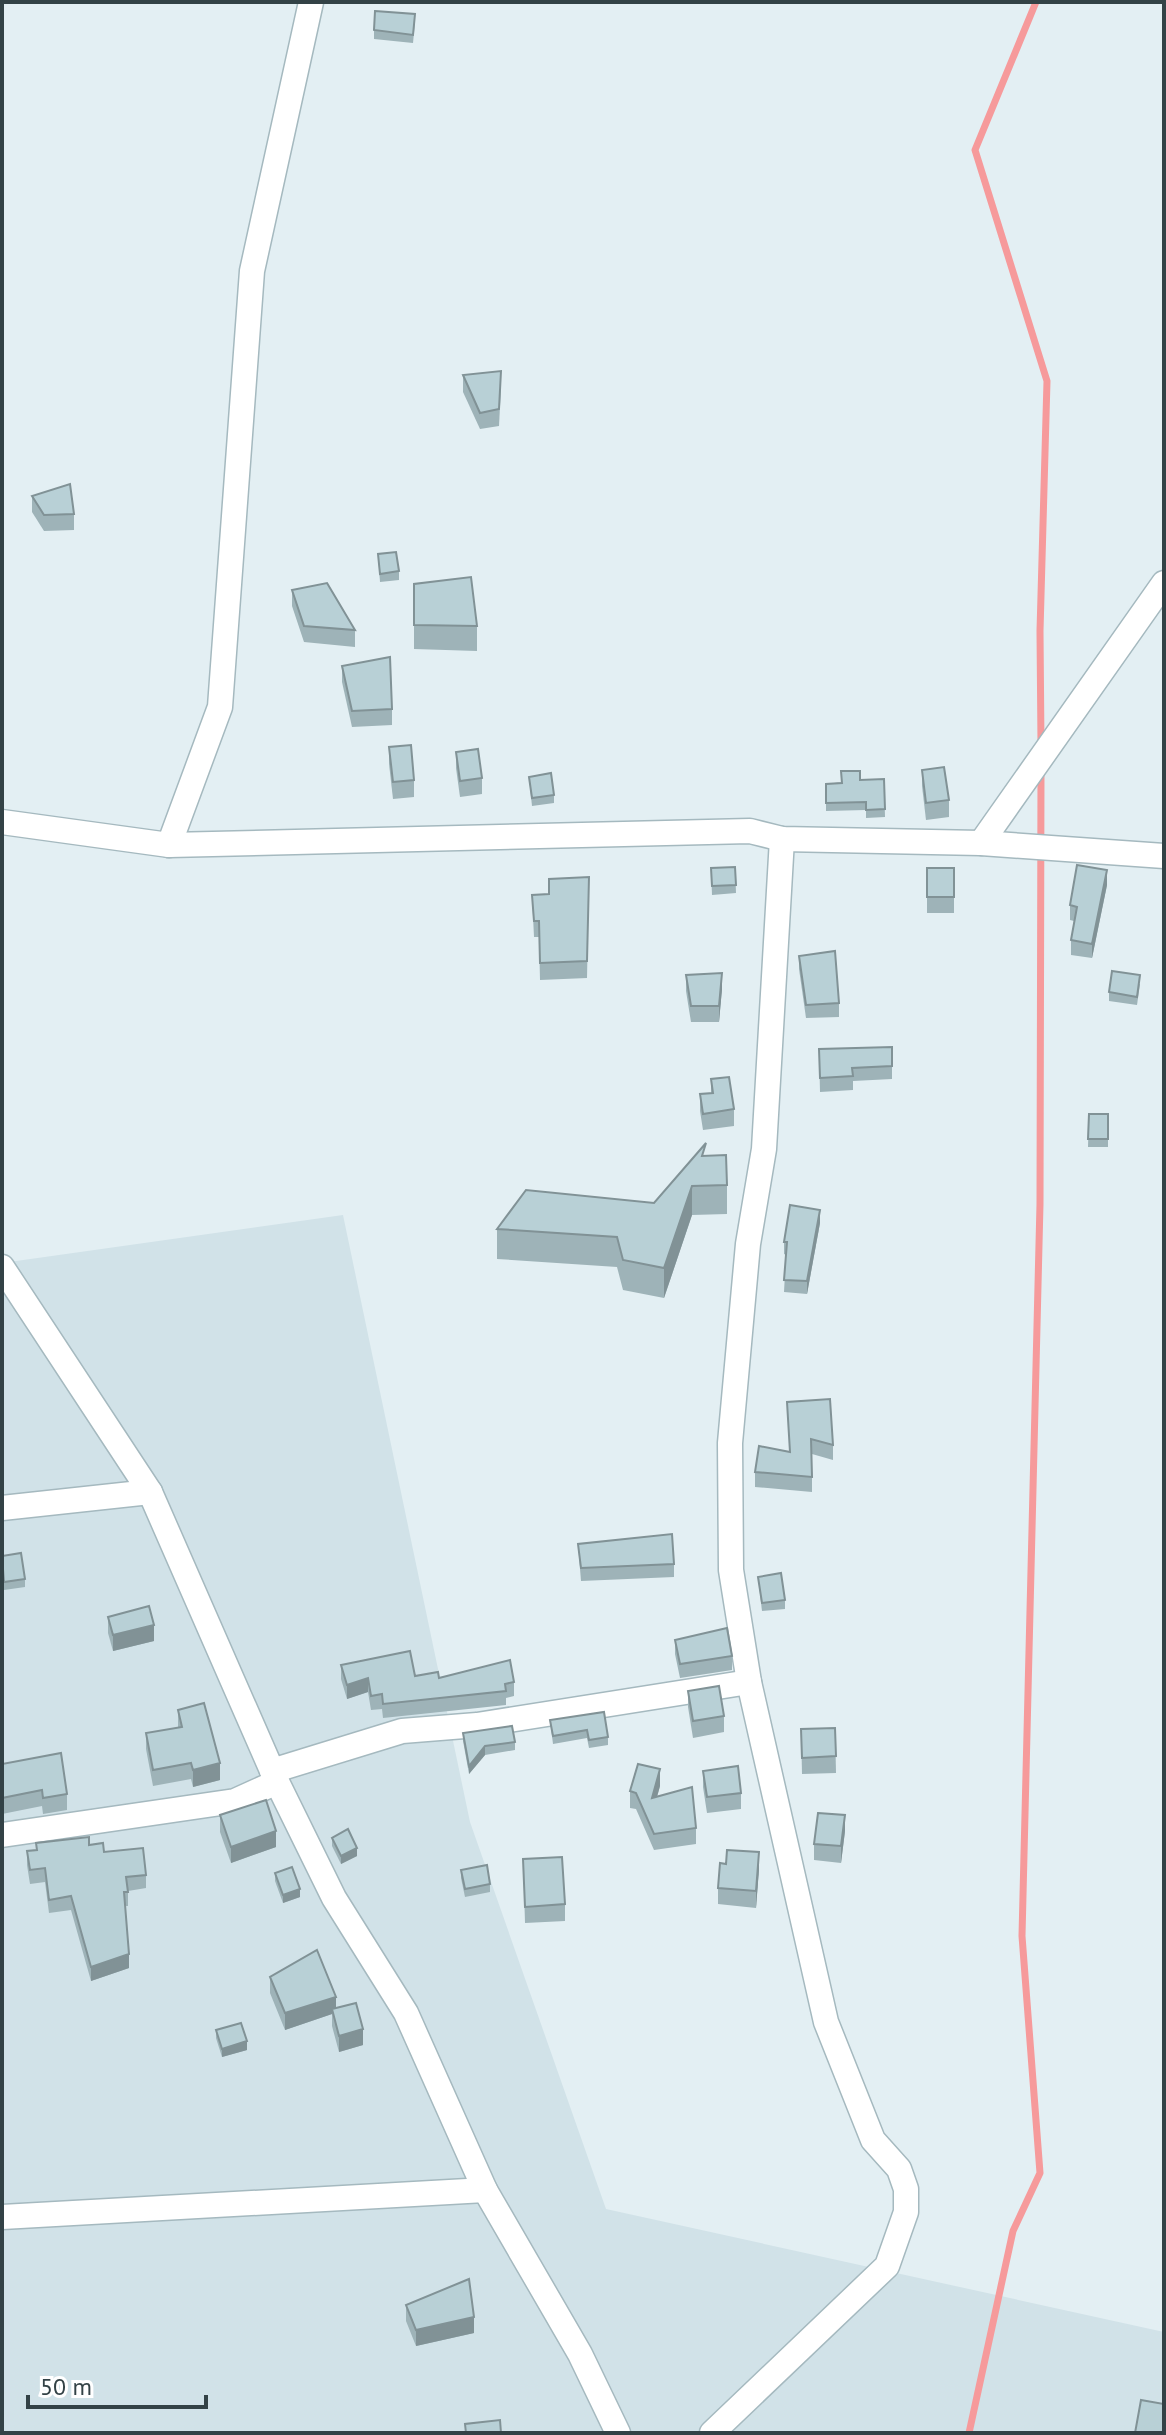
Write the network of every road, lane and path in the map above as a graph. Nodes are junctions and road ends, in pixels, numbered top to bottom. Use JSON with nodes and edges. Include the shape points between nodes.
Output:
{"nodes":[{"id":1,"x":311,"y":2,"type":"edge"},
{"id":2,"x":1164,"y":583,"type":"edge"},
{"id":3,"x":2,"y":822,"type":"edge"},
{"id":4,"x":782,"y":839,"type":"junction"},
{"id":5,"x":981,"y":843,"type":"junction"},
{"id":6,"x":169,"y":845,"type":"junction"},
{"id":7,"x":1164,"y":856,"type":"edge"},
{"id":8,"x":2,"y":1267,"type":"edge"},
{"id":9,"x":14,"y":1304,"type":"edge"},
{"id":10,"x":150,"y":1492,"type":"junction"},
{"id":11,"x":2,"y":1508,"type":"edge"},
{"id":12,"x":749,"y":1682,"type":"junction"},
{"id":13,"x":275,"y":1776,"type":"junction"},
{"id":14,"x":2,"y":1835,"type":"edge"},
{"id":15,"x":485,"y":2190,"type":"junction"},
{"id":16,"x":2,"y":2217,"type":"edge"},
{"id":17,"x":618,"y":2433,"type":"edge"},
{"id":18,"x":712,"y":2433,"type":"edge"}],
"edges":[{"from":1,"to":6,"type":"street","via":[[252,271],[220,707]]},
{"from":2,"to":5,"type":"street"},
{"from":3,"to":6,"type":"street"},
{"from":4,"to":5,"type":"street"},
{"from":4,"to":6,"type":"street","via":[[750,831]]},
{"from":4,"to":12,"type":"street","via":[[764,1149],[748,1244],[730,1443],[731,1570]]},
{"from":5,"to":7,"type":"street"},
{"from":8,"to":9,"type":"street"},
{"from":9,"to":10,"type":"street"},
{"from":10,"to":11,"type":"street"},
{"from":10,"to":13,"type":"street"},
{"from":12,"to":13,"type":"street","via":[[477,1725],[402,1731]]},
{"from":12,"to":18,"type":"street","via":[[826,2022],[873,2140],[899,2169],[906,2212],[887,2266]]},
{"from":13,"to":14,"type":"street","via":[[235,1801]]},
{"from":13,"to":15,"type":"street","via":[[334,1898],[406,2013]]},
{"from":15,"to":16,"type":"street"},
{"from":15,"to":17,"type":"street","via":[[580,2354]]}]}
